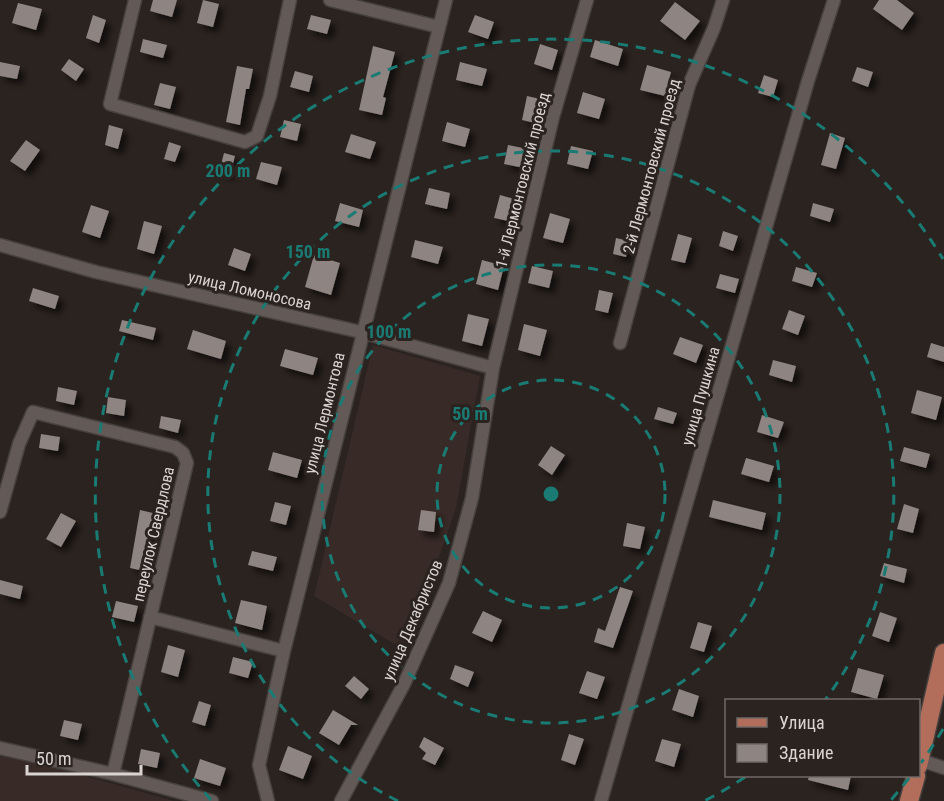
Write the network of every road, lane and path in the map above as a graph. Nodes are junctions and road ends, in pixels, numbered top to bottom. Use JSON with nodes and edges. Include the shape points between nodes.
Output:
{"nodes":[{"id":1,"x":135,"y":0,"type":"edge"},
{"id":2,"x":290,"y":0,"type":"edge"},
{"id":3,"x":330,"y":0,"type":"edge"},
{"id":4,"x":446,"y":0,"type":"edge"},
{"id":5,"x":587,"y":0,"type":"edge"},
{"id":6,"x":723,"y":0,"type":"edge"},
{"id":7,"x":834,"y":0,"type":"edge"},
{"id":8,"x":439,"y":27,"type":"junction"},
{"id":9,"x":0,"y":245,"type":"edge"},
{"id":10,"x":361,"y":332,"type":"junction"},
{"id":11,"x":620,"y":343,"type":"dead end"},
{"id":12,"x":493,"y":368,"type":"junction"},
{"id":13,"x":0,"y":512,"type":"edge"},
{"id":14,"x":150,"y":617,"type":"junction"},
{"id":15,"x":284,"y":651,"type":"junction"},
{"id":16,"x":944,"y":653,"type":"edge"},
{"id":17,"x":0,"y":748,"type":"edge"},
{"id":18,"x":920,"y":758,"type":"edge"},
{"id":19,"x":920,"y":767,"type":"edge"},
{"id":20,"x":944,"y":768,"type":"edge"},
{"id":21,"x":112,"y":774,"type":"junction"},
{"id":22,"x":915,"y":777,"type":"edge"},
{"id":23,"x":212,"y":801,"type":"edge"},
{"id":24,"x":268,"y":801,"type":"edge"},
{"id":25,"x":341,"y":801,"type":"edge"},
{"id":26,"x":601,"y":801,"type":"edge"},
{"id":27,"x":909,"y":801,"type":"edge"}],
"edges":[{"from":1,"to":2,"type":"street","via":[[110,104],[245,142],[257,136],[270,96]]},
{"from":3,"to":8,"type":"street"},
{"from":4,"to":8,"type":"street","name":"улица Лермонтова"},
{"from":5,"to":12,"type":"street","name":"1-й Лермонтовский проезд","via":[[553,117]]},
{"from":6,"to":11,"type":"street","name":"2-й Лермонтовский проезд","via":[[689,85]]},
{"from":7,"to":26,"type":"street","name":"улица Пушкина"},
{"from":8,"to":10,"type":"street","name":"улица Лермонтова"},
{"from":9,"to":10,"type":"street","name":"улица Ломоносова","via":[[96,272]]},
{"from":10,"to":12,"type":"street","name":"улица Ломоносова"},
{"from":10,"to":15,"type":"street","name":"улица Лермонтова"},
{"from":12,"to":25,"type":"street","name":"улица Декабристов","via":[[472,498],[449,583],[404,684]]},
{"from":13,"to":14,"type":"street","name":"переулок Свердлова","via":[[19,444],[33,412],[175,447],[187,463]]},
{"from":14,"to":15,"type":"street"},
{"from":14,"to":21,"type":"street","name":"переулок Свердлова"},
{"from":15,"to":24,"type":"street","name":"улица Лермонтова","via":[[259,765]]},
{"from":16,"to":18,"type":"main road"},
{"from":17,"to":21,"type":"street"},
{"from":19,"to":20,"type":"street"},
{"from":21,"to":23,"type":"street"},
{"from":22,"to":27,"type":"main road"}]}
